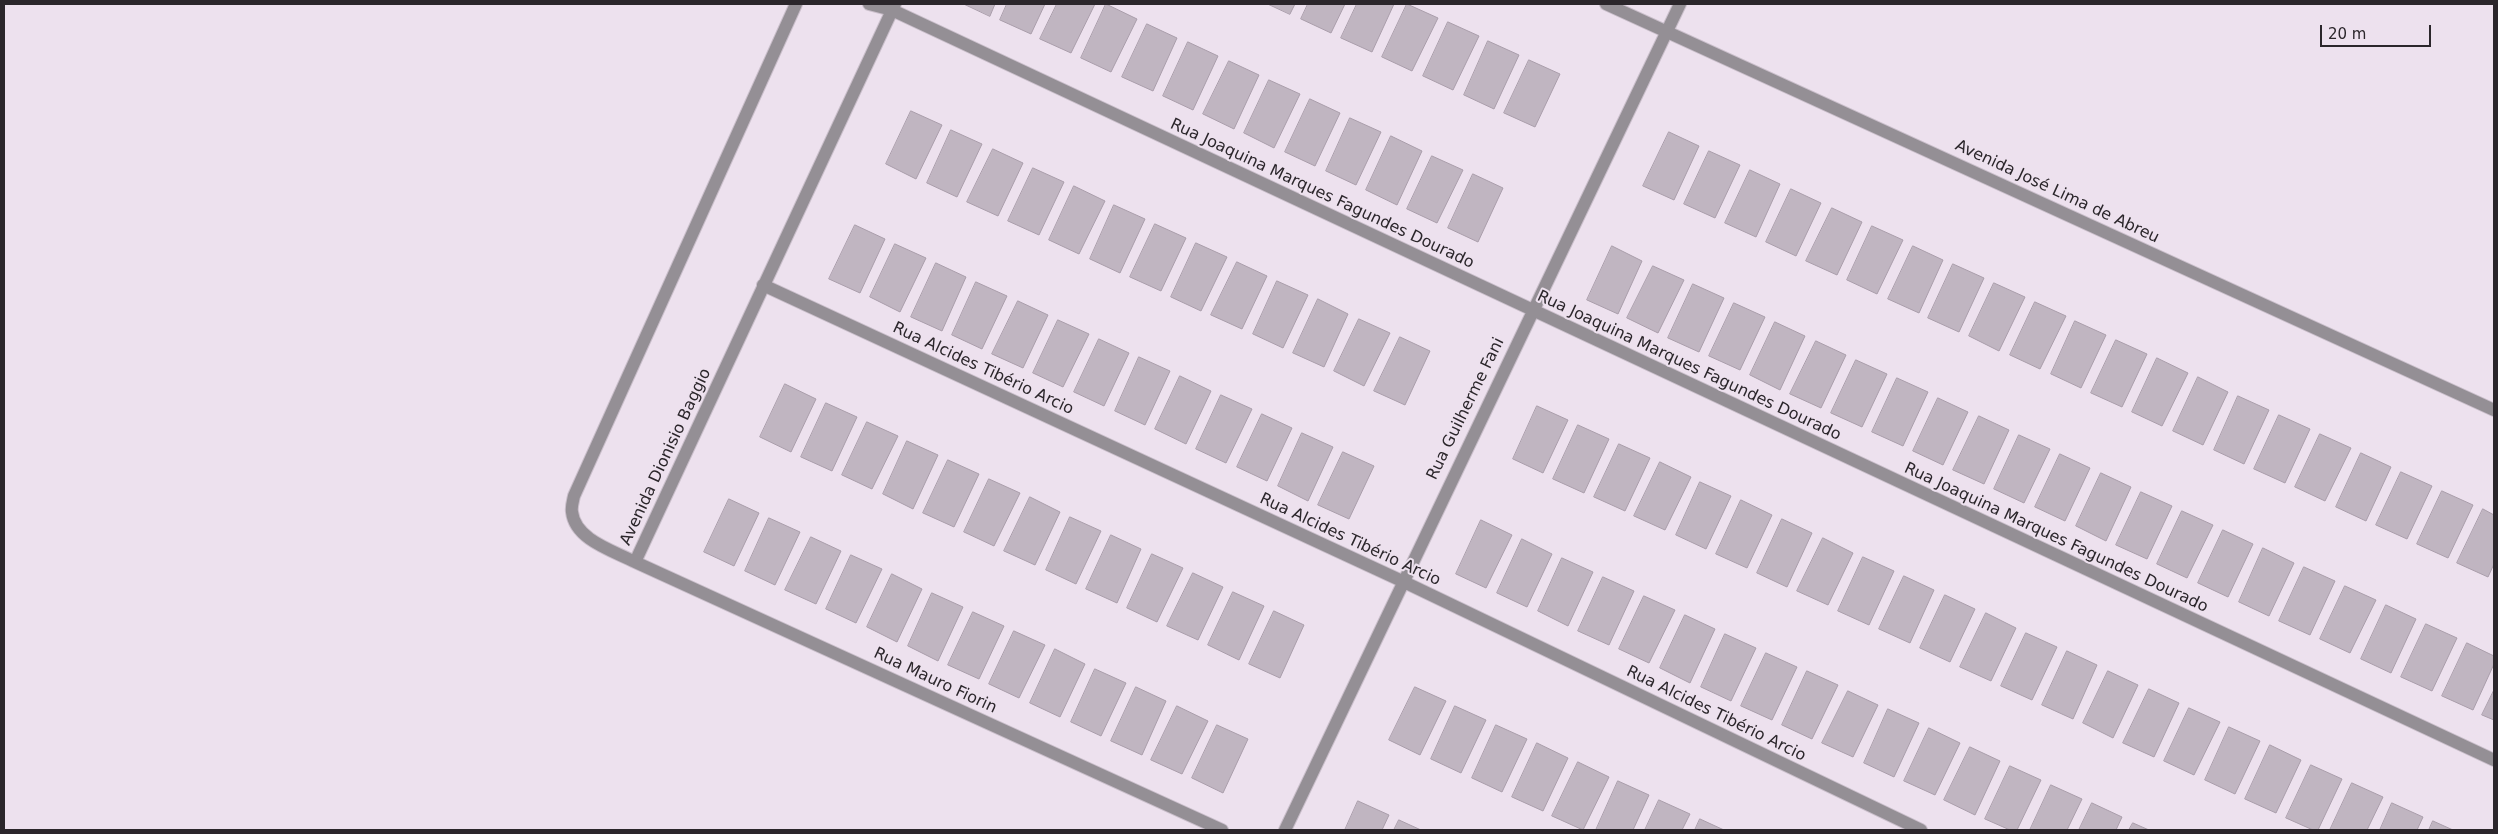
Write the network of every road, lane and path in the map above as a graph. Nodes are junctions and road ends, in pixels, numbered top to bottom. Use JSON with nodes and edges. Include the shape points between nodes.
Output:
{"nodes":[{"id":1,"x":796,"y":4,"type":"edge"},
{"id":2,"x":870,"y":4,"type":"edge"},
{"id":3,"x":1606,"y":4,"type":"edge"},
{"id":4,"x":1680,"y":4,"type":"edge"},
{"id":5,"x":893,"y":7,"type":"edge"},
{"id":6,"x":1666,"y":32,"type":"junction"},
{"id":7,"x":763,"y":285,"type":"junction"},
{"id":8,"x":1532,"y":311,"type":"junction"},
{"id":9,"x":2494,"y":410,"type":"edge"},
{"id":10,"x":635,"y":562,"type":"junction"},
{"id":11,"x":1402,"y":581,"type":"junction"},
{"id":12,"x":2494,"y":760,"type":"edge"},
{"id":13,"x":1222,"y":830,"type":"edge"},
{"id":14,"x":1285,"y":830,"type":"edge"},
{"id":15,"x":1921,"y":830,"type":"edge"}],
"edges":[{"from":1,"to":10,"type":"street","name":"Avenida Dionisio Baggio","via":[[574,496],[572,512],[578,527],[589,539]]},
{"from":2,"to":5,"type":"street","name":"Rua Joaquina Marques Fagundes Dourado"},
{"from":3,"to":6,"type":"street","name":"Avenida José Lima de Abreu"},
{"from":4,"to":6,"type":"street","name":"Rua Guilherme Fani"},
{"from":5,"to":7,"type":"street","name":"Avenida Dionisio Baggio"},
{"from":5,"to":8,"type":"street","name":"Rua Joaquina Marques Fagundes Dourado"},
{"from":6,"to":8,"type":"street","name":"Rua Guilherme Fani"},
{"from":6,"to":9,"type":"street","name":"Avenida José Lima de Abreu"},
{"from":7,"to":10,"type":"street","name":"Avenida Dionisio Baggio"},
{"from":7,"to":11,"type":"street","name":"Rua Alcides Tibério Arcio"},
{"from":8,"to":11,"type":"street","name":"Rua Guilherme Fani"},
{"from":8,"to":12,"type":"street","name":"Rua Joaquina Marques Fagundes Dourado"},
{"from":10,"to":13,"type":"street","name":"Rua Mauro Fiorin"},
{"from":11,"to":14,"type":"street","name":"Rua Guilherme Fani"},
{"from":11,"to":15,"type":"street","name":"Rua Alcides Tibério Arcio"}]}
